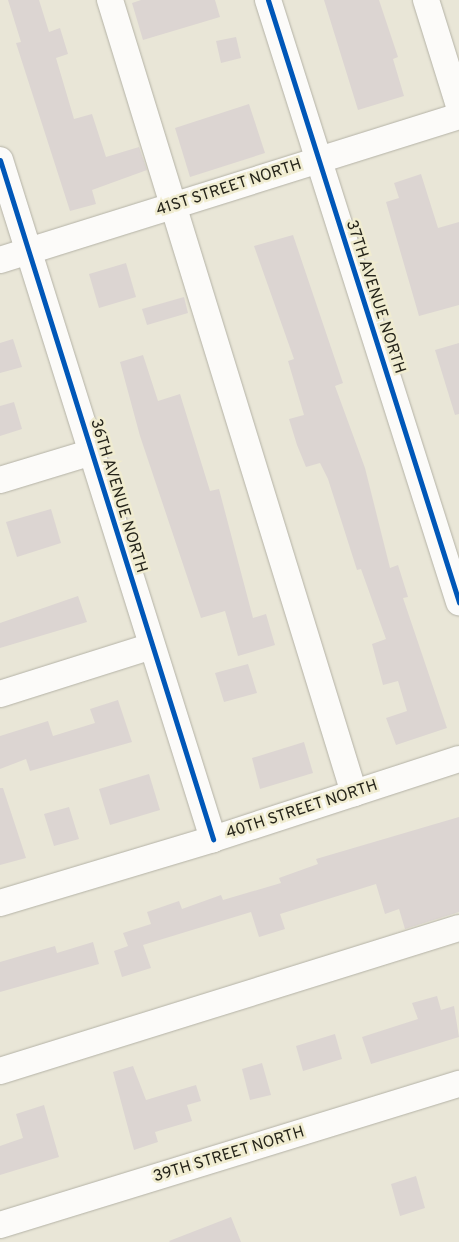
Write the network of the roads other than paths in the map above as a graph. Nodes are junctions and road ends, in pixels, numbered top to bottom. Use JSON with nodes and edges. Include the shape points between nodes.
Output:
{"nodes":[{"id":1,"x":110,"y":0,"type":"edge"},
{"id":2,"x":268,"y":0,"type":"edge"},
{"id":3,"x":426,"y":0,"type":"edge"},
{"id":4,"x":459,"y":106,"type":"edge"},
{"id":5,"x":459,"y":116,"type":"edge"},
{"id":6,"x":0,"y":160,"type":"edge"},
{"id":7,"x":318,"y":160,"type":"junction"},
{"id":8,"x":174,"y":206,"type":"junction"},
{"id":9,"x":29,"y":252,"type":"junction"},
{"id":10,"x":0,"y":260,"type":"edge"},
{"id":11,"x":92,"y":452,"type":"junction"},
{"id":12,"x":0,"y":480,"type":"edge"},
{"id":13,"x":459,"y":602,"type":"edge"},
{"id":14,"x":152,"y":646,"type":"junction"},
{"id":15,"x":0,"y":694,"type":"edge"},
{"id":16,"x":459,"y":758,"type":"edge"},
{"id":17,"x":354,"y":793,"type":"junction"},
{"id":18,"x":213,"y":839,"type":"junction"},
{"id":19,"x":0,"y":903,"type":"edge"},
{"id":20,"x":459,"y":928,"type":"edge"},
{"id":21,"x":0,"y":1071,"type":"edge"},
{"id":22,"x":459,"y":1084,"type":"edge"},
{"id":23,"x":0,"y":1225,"type":"edge"}],
"edges":[{"from":1,"to":8,"type":"street"},
{"from":2,"to":7,"type":"street","name":"37TH AVENUE NORTH"},
{"from":3,"to":4,"type":"street"},
{"from":5,"to":7,"type":"street","name":"41ST STREET NORTH"},
{"from":6,"to":9,"type":"street","name":"36TH AVENUE NORTH"},
{"from":7,"to":8,"type":"street","name":"41ST STREET NORTH"},
{"from":7,"to":13,"type":"street","name":"37TH AVENUE NORTH"},
{"from":8,"to":9,"type":"street","name":"41ST STREET NORTH"},
{"from":8,"to":17,"type":"street"},
{"from":9,"to":10,"type":"street","name":"41ST STREET NORTH"},
{"from":9,"to":11,"type":"street","name":"36TH AVENUE NORTH"},
{"from":11,"to":12,"type":"street"},
{"from":11,"to":14,"type":"street","name":"36TH AVENUE NORTH"},
{"from":14,"to":15,"type":"street"},
{"from":14,"to":18,"type":"street","name":"36TH AVENUE NORTH"},
{"from":16,"to":17,"type":"street","name":"40TH STREET NORTH"},
{"from":17,"to":18,"type":"street","name":"40TH STREET NORTH"},
{"from":18,"to":19,"type":"street","name":"40TH STREET NORTH"},
{"from":20,"to":21,"type":"street"},
{"from":22,"to":23,"type":"street","name":"39TH STREET NORTH"}]}
